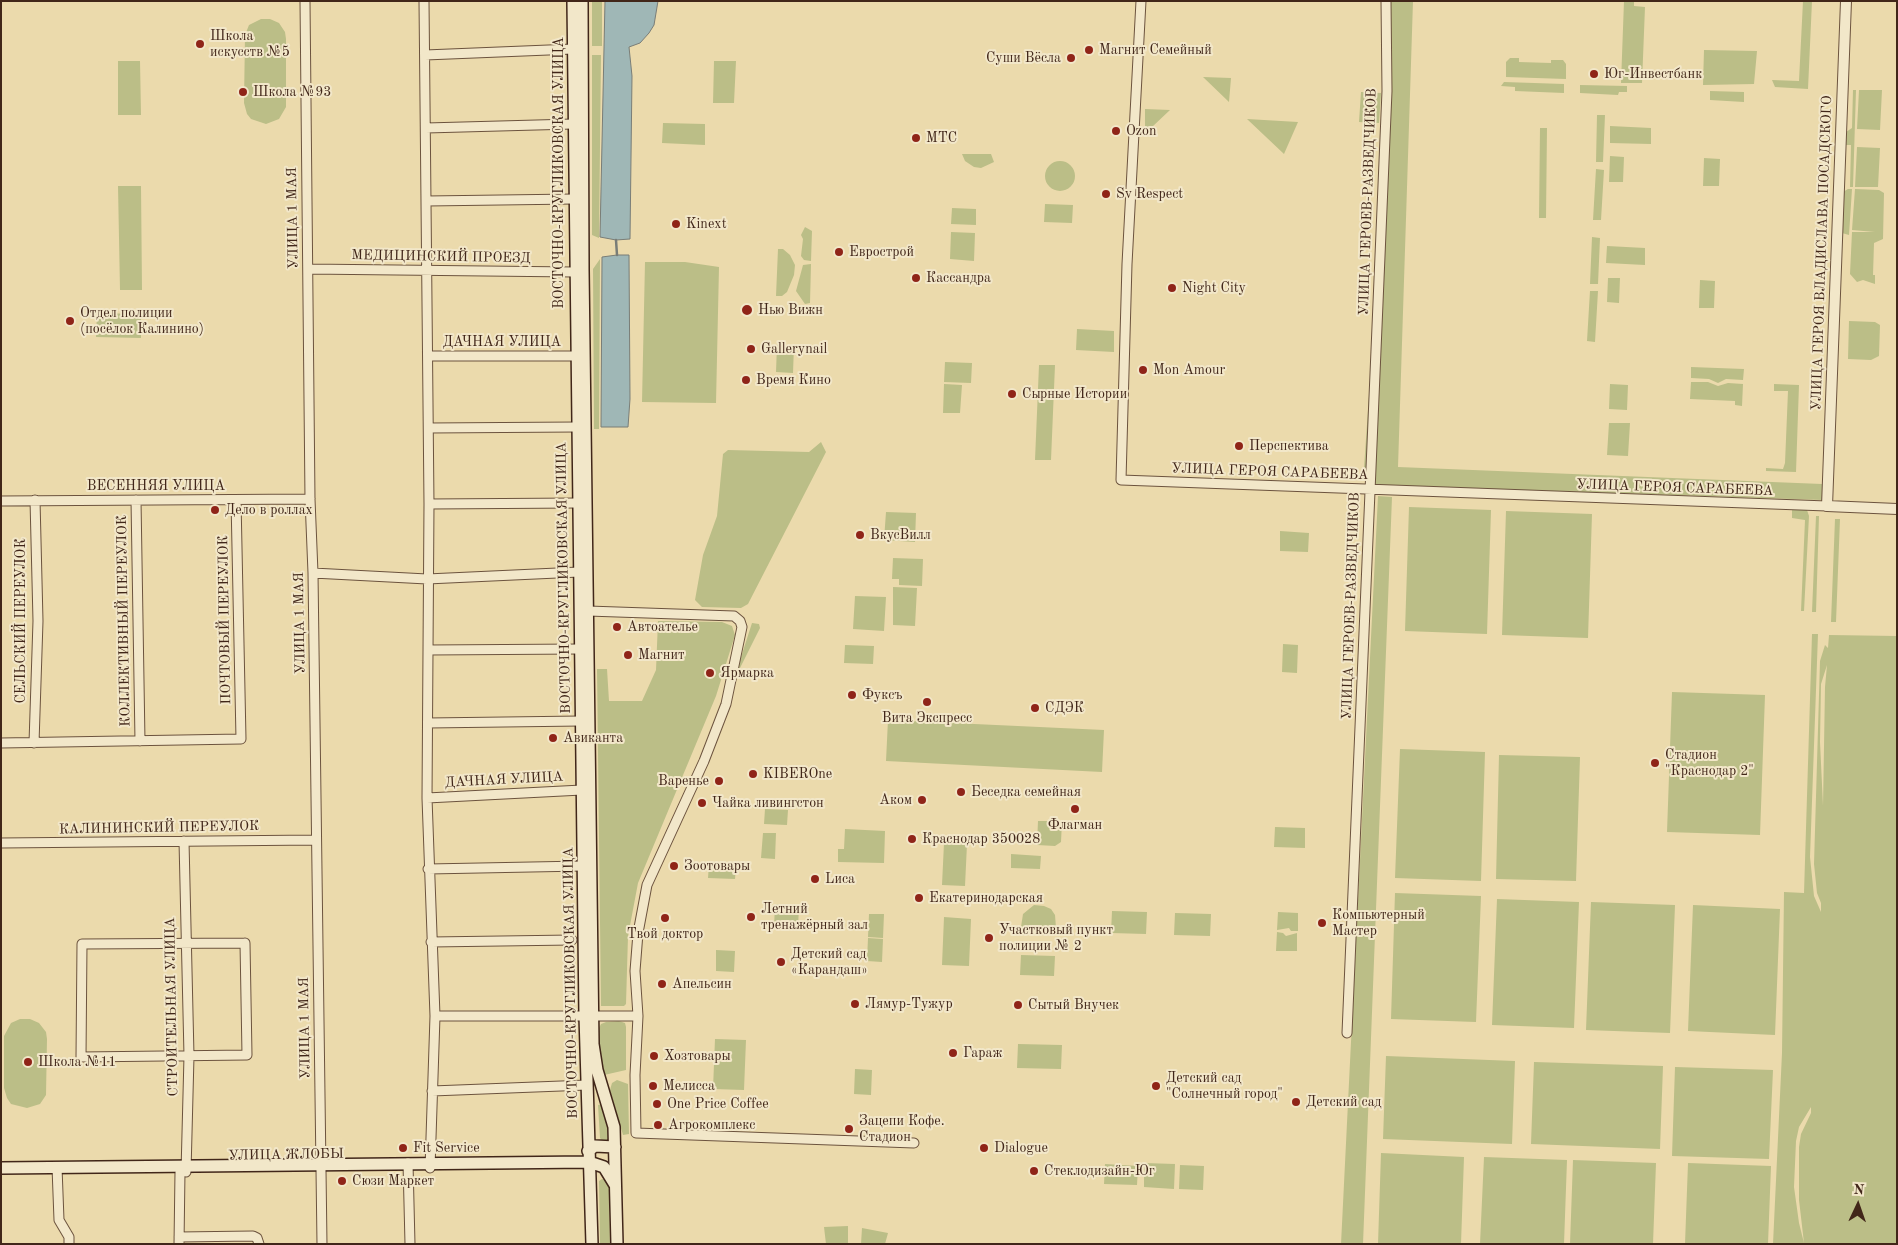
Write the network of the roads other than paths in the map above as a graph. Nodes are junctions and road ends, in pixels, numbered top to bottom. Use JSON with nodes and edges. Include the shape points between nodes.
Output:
{"nodes":[{"id":1,"x":305,"y":1,"type":"edge"},
{"id":2,"x":424,"y":1,"type":"edge"},
{"id":3,"x":573,"y":1,"type":"edge"},
{"id":4,"x":582,"y":1,"type":"edge"},
{"id":5,"x":1141,"y":1,"type":"edge"},
{"id":6,"x":1386,"y":1,"type":"edge"},
{"id":7,"x":1846,"y":1,"type":"edge"},
{"id":8,"x":573,"y":49,"type":"junction"},
{"id":9,"x":425,"y":56,"type":"junction"},
{"id":10,"x":573,"y":124,"type":"junction"},
{"id":11,"x":426,"y":128,"type":"junction"},
{"id":12,"x":574,"y":200,"type":"junction"},
{"id":13,"x":427,"y":201,"type":"junction"},
{"id":14,"x":308,"y":269,"type":"junction"},
{"id":15,"x":427,"y":271,"type":"junction"},
{"id":16,"x":574,"y":272,"type":"junction"},
{"id":17,"x":428,"y":356,"type":"junction"},
{"id":18,"x":576,"y":356,"type":"junction"},
{"id":19,"x":576,"y":427,"type":"junction"},
{"id":20,"x":429,"y":428,"type":"junction"},
{"id":21,"x":1370,"y":490,"type":"junction"},
{"id":22,"x":310,"y":499,"type":"junction"},
{"id":23,"x":35,"y":500,"type":"junction"},
{"id":24,"x":136,"y":500,"type":"junction"},
{"id":25,"x":236,"y":500,"type":"junction"},
{"id":26,"x":1,"y":501,"type":"edge"},
{"id":27,"x":578,"y":503,"type":"junction"},
{"id":28,"x":429,"y":504,"type":"junction"},
{"id":29,"x":1826,"y":506,"type":"junction"},
{"id":30,"x":1897,"y":509,"type":"edge"},
{"id":31,"x":579,"y":572,"type":"junction"},
{"id":32,"x":313,"y":574,"type":"junction"},
{"id":33,"x":427,"y":578,"type":"junction"},
{"id":34,"x":588,"y":611,"type":"junction"},
{"id":35,"x":580,"y":649,"type":"junction"},
{"id":36,"x":428,"y":650,"type":"junction"},
{"id":37,"x":581,"y":721,"type":"junction"},
{"id":38,"x":428,"y":723,"type":"junction"},
{"id":39,"x":140,"y":741,"type":"junction"},
{"id":40,"x":1,"y":743,"type":"edge"},
{"id":41,"x":34,"y":743,"type":"junction"},
{"id":42,"x":582,"y":790,"type":"junction"},
{"id":43,"x":427,"y":798,"type":"junction"},
{"id":44,"x":316,"y":840,"type":"junction"},
{"id":45,"x":184,"y":841,"type":"junction"},
{"id":46,"x":1,"y":843,"type":"edge"},
{"id":47,"x":583,"y":866,"type":"junction"},
{"id":48,"x":428,"y":869,"type":"junction"},
{"id":49,"x":572,"y":940,"type":"dead end"},
{"id":50,"x":431,"y":942,"type":"junction"},
{"id":51,"x":185,"y":943,"type":"junction"},
{"id":52,"x":590,"y":1012,"type":"junction"},
{"id":53,"x":435,"y":1016,"type":"junction"},
{"id":54,"x":638,"y":1016,"type":"junction"},
{"id":55,"x":1347,"y":1033,"type":"dead end"},
{"id":56,"x":188,"y":1056,"type":"junction"},
{"id":57,"x":587,"y":1085,"type":"junction"},
{"id":58,"x":432,"y":1091,"type":"junction"},
{"id":59,"x":914,"y":1143,"type":"dead end"},
{"id":60,"x":615,"y":1147,"type":"junction"},
{"id":61,"x":589,"y":1156,"type":"junction"},
{"id":62,"x":430,"y":1165,"type":"junction"},
{"id":63,"x":408,"y":1166,"type":"junction"},
{"id":64,"x":320,"y":1167,"type":"junction"},
{"id":65,"x":1,"y":1168,"type":"edge"},
{"id":66,"x":184,"y":1170,"type":"junction"},
{"id":67,"x":58,"y":1171,"type":"junction"},
{"id":68,"x":1,"y":1174,"type":"edge"},
{"id":69,"x":589,"y":1180,"type":"junction"},
{"id":70,"x":616,"y":1187,"type":"junction"},
{"id":71,"x":179,"y":1240,"type":"edge"},
{"id":72,"x":69,"y":1244,"type":"edge"},
{"id":73,"x":259,"y":1244,"type":"edge"},
{"id":74,"x":322,"y":1244,"type":"edge"},
{"id":75,"x":410,"y":1244,"type":"edge"},
{"id":76,"x":592,"y":1244,"type":"edge"},
{"id":77,"x":617,"y":1244,"type":"edge"}],
"edges":[{"from":1,"to":14,"type":"street","name":"УЛИЦА 1 МАЯ"},
{"from":2,"to":9,"type":"street","name":"ДАЧНАЯ УЛИЦА"},
{"from":3,"to":8,"type":"main road","name":"ВОСТОЧНО-КРУГЛИКОВСКАЯ УЛИЦА"},
{"from":4,"to":34,"type":"main road","name":"ВОСТОЧНО-КРУГЛИКОВСКАЯ УЛИЦА","via":[[582,270]]},
{"from":5,"to":21,"type":"street","name":"УЛИЦА ГЕРОЯ САРАБЕЕВА","via":[[1127,264],[1121,480]]},
{"from":6,"to":21,"type":"street","name":"УЛИЦА ГЕРОЕВ-РАЗВЕДЧИКОВ","via":[[1387,91]]},
{"from":7,"to":29,"type":"street","name":"УЛИЦА ГЕРОЯ ВЛАДИСЛАВА ПОСАДСКОГО"},
{"from":8,"to":9,"type":"street"},
{"from":8,"to":10,"type":"main road","name":"ВОСТОЧНО-КРУГЛИКОВСКАЯ УЛИЦА"},
{"from":9,"to":11,"type":"street","name":"ДАЧНАЯ УЛИЦА"},
{"from":10,"to":11,"type":"street"},
{"from":10,"to":12,"type":"main road","name":"ВОСТОЧНО-КРУГЛИКОВСКАЯ УЛИЦА"},
{"from":11,"to":13,"type":"street","name":"ДАЧНАЯ УЛИЦА"},
{"from":12,"to":13,"type":"street"},
{"from":12,"to":16,"type":"main road","name":"ВОСТОЧНО-КРУГЛИКОВСКАЯ УЛИЦА"},
{"from":13,"to":15,"type":"street","name":"ДАЧНАЯ УЛИЦА"},
{"from":14,"to":15,"type":"street","name":"МЕДИЦИНСКИЙ ПРОЕЗД"},
{"from":14,"to":22,"type":"street","name":"УЛИЦА 1 МАЯ"},
{"from":15,"to":16,"type":"street","name":"МЕДИЦИНСКИЙ ПРОЕЗД"},
{"from":15,"to":17,"type":"street","name":"ДАЧНАЯ УЛИЦА"},
{"from":16,"to":18,"type":"main road","name":"ВОСТОЧНО-КРУГЛИКОВСКАЯ УЛИЦА"},
{"from":17,"to":18,"type":"street","name":"ДАЧНАЯ УЛИЦА"},
{"from":17,"to":20,"type":"street","name":"ДАЧНАЯ УЛИЦА"},
{"from":18,"to":19,"type":"main road","name":"ВОСТОЧНО-КРУГЛИКОВСКАЯ УЛИЦА"},
{"from":19,"to":20,"type":"street"},
{"from":19,"to":27,"type":"main road","name":"ВОСТОЧНО-КРУГЛИКОВСКАЯ УЛИЦА"},
{"from":20,"to":28,"type":"street","name":"ДАЧНАЯ УЛИЦА"},
{"from":21,"to":29,"type":"street","name":"УЛИЦА ГЕРОЯ САРАБЕЕВА"},
{"from":21,"to":55,"type":"street","name":"УЛИЦА ГЕРОЕВ-РАЗВЕДЧИКОВ"},
{"from":22,"to":25,"type":"street","name":"ВЕСЕННЯЯ УЛИЦА"},
{"from":22,"to":32,"type":"street","name":"УЛИЦА 1 МАЯ"},
{"from":23,"to":24,"type":"street","name":"ВЕСЕННЯЯ УЛИЦА"},
{"from":23,"to":26,"type":"street","name":"ВЕСЕННЯЯ УЛИЦА"},
{"from":23,"to":41,"type":"street","name":"СЕЛЬСКИЙ ПЕРЕУЛОК","via":[[38,621]]},
{"from":24,"to":25,"type":"street","name":"ВЕСЕННЯЯ УЛИЦА"},
{"from":24,"to":39,"type":"street","name":"КОЛЛЕКТИВНЫЙ ПЕРЕУЛОК"},
{"from":25,"to":39,"type":"street","name":"ПОЧТОВЫЙ ПЕРЕУЛОК","via":[[241,739]]},
{"from":27,"to":28,"type":"street"},
{"from":27,"to":31,"type":"main road","name":"ВОСТОЧНО-КРУГЛИКОВСКАЯ УЛИЦА"},
{"from":28,"to":33,"type":"street","name":"ДАЧНАЯ УЛИЦА"},
{"from":29,"to":30,"type":"street","name":"УЛИЦА ГЕРОЯ САРАБЕЕВА"},
{"from":31,"to":33,"type":"street"},
{"from":31,"to":35,"type":"main road","name":"ВОСТОЧНО-КРУГЛИКОВСКАЯ УЛИЦА"},
{"from":32,"to":33,"type":"street"},
{"from":32,"to":44,"type":"street","name":"УЛИЦА 1 МАЯ"},
{"from":33,"to":36,"type":"street","name":"ДАЧНАЯ УЛИЦА"},
{"from":34,"to":52,"type":"main road","name":"ВОСТОЧНО-КРУГЛИКОВСКАЯ УЛИЦА"},
{"from":34,"to":54,"type":"street","via":[[734,616],[742,627],[726,704],[704,761],[647,885],[636,952]]},
{"from":35,"to":36,"type":"street"},
{"from":35,"to":37,"type":"main road","name":"ВОСТОЧНО-КРУГЛИКОВСКАЯ УЛИЦА"},
{"from":36,"to":38,"type":"street","name":"ДАЧНАЯ УЛИЦА"},
{"from":37,"to":38,"type":"street"},
{"from":37,"to":42,"type":"main road","name":"ВОСТОЧНО-КРУГЛИКОВСКАЯ УЛИЦА"},
{"from":38,"to":43,"type":"street","name":"ДАЧНАЯ УЛИЦА"},
{"from":39,"to":41,"type":"street"},
{"from":40,"to":41,"type":"street"},
{"from":42,"to":43,"type":"street","name":"ДАЧНАЯ УЛИЦА"},
{"from":42,"to":47,"type":"main road","name":"ВОСТОЧНО-КРУГЛИКОВСКАЯ УЛИЦА"},
{"from":43,"to":48,"type":"street","name":"ДАЧНАЯ УЛИЦА"},
{"from":44,"to":45,"type":"street","name":"КАЛИНИНСКИЙ ПЕРЕУЛОК"},
{"from":44,"to":64,"type":"street","name":"УЛИЦА 1 МАЯ"},
{"from":45,"to":46,"type":"street","name":"КАЛИНИНСКИЙ ПЕРЕУЛОК"},
{"from":45,"to":51,"type":"street","name":"СТРОИТЕЛЬНАЯ УЛИЦА"},
{"from":47,"to":48,"type":"street"},
{"from":47,"to":52,"type":"main road","name":"ВОСТОЧНО-КРУГЛИКОВСКАЯ УЛИЦА"},
{"from":48,"to":50,"type":"street","name":"ДАЧНАЯ УЛИЦА"},
{"from":49,"to":50,"type":"street"},
{"from":50,"to":53,"type":"street","name":"ДАЧНАЯ УЛИЦА"},
{"from":51,"to":56,"type":"street","name":"СТРОИТЕЛЬНАЯ УЛИЦА"},
{"from":51,"to":56,"type":"street","via":[[245,943],[247,1055]]},
{"from":51,"to":56,"type":"street","via":[[82,944],[81,1057]]},
{"from":52,"to":53,"type":"street"},
{"from":52,"to":54,"type":"street"},
{"from":52,"to":57,"type":"main road","name":"ВОСТОЧНО-КРУГЛИКОВСКАЯ УЛИЦА"},
{"from":52,"to":60,"type":"main road","name":"ВОСТОЧНО-КРУГЛИКОВСКАЯ УЛИЦА","via":[[595,1061],[614,1127]]},
{"from":53,"to":58,"type":"street","name":"ДАЧНАЯ УЛИЦА"},
{"from":54,"to":59,"type":"street","via":[[636,1133]]},
{"from":56,"to":66,"type":"street","name":"СТРОИТЕЛЬНАЯ УЛИЦА"},
{"from":57,"to":58,"type":"street"},
{"from":57,"to":61,"type":"main road","name":"ВОСТОЧНО-КРУГЛИКОВСКАЯ УЛИЦА"},
{"from":58,"to":62,"type":"street","name":"ДАЧНАЯ УЛИЦА"},
{"from":60,"to":61,"type":"main road","name":"УЛИЦА ЖЛОБЫ","via":[[595,1146]]},
{"from":60,"to":70,"type":"main road","name":"ВОСТОЧНО-КРУГЛИКОВСКАЯ УЛИЦА"},
{"from":61,"to":62,"type":"main road","name":"УЛИЦА ЖЛОБЫ"},
{"from":61,"to":69,"type":"main road","name":"ВОСТОЧНО-КРУГЛИКОВСКАЯ УЛИЦА"},
{"from":61,"to":70,"type":"main road","via":[[601,1164]]},
{"from":62,"to":63,"type":"main road","name":"УЛИЦА ЖЛОБЫ"},
{"from":62,"to":69,"type":"main road","name":"УЛИЦА ЖЛОБЫ","via":[[571,1167],[581,1170]]},
{"from":63,"to":64,"type":"main road","name":"УЛИЦА ЖЛОБЫ"},
{"from":63,"to":75,"type":"street"},
{"from":64,"to":66,"type":"main road","name":"УЛИЦА ЖЛОБЫ"},
{"from":64,"to":74,"type":"street","name":"УЛИЦА 1 МАЯ"},
{"from":65,"to":67,"type":"main road","name":"УЛИЦА ЖЛОБЫ"},
{"from":66,"to":67,"type":"main road","name":"УЛИЦА ЖЛОБЫ"},
{"from":66,"to":71,"type":"street","name":"СТРОИТЕЛЬНАЯ УЛИЦА"},
{"from":67,"to":68,"type":"main road","name":"УЛИЦА ЖЛОБЫ"},
{"from":67,"to":72,"type":"street","via":[[59,1220],[69,1237]]},
{"from":69,"to":76,"type":"main road","name":"ВОСТОЧНО-КРУГЛИКОВСКАЯ УЛИЦА"},
{"from":70,"to":77,"type":"main road","name":"ВОСТОЧНО-КРУГЛИКОВСКАЯ УЛИЦА"},
{"from":71,"to":73,"type":"street","via":[[253,1236]]}]}
